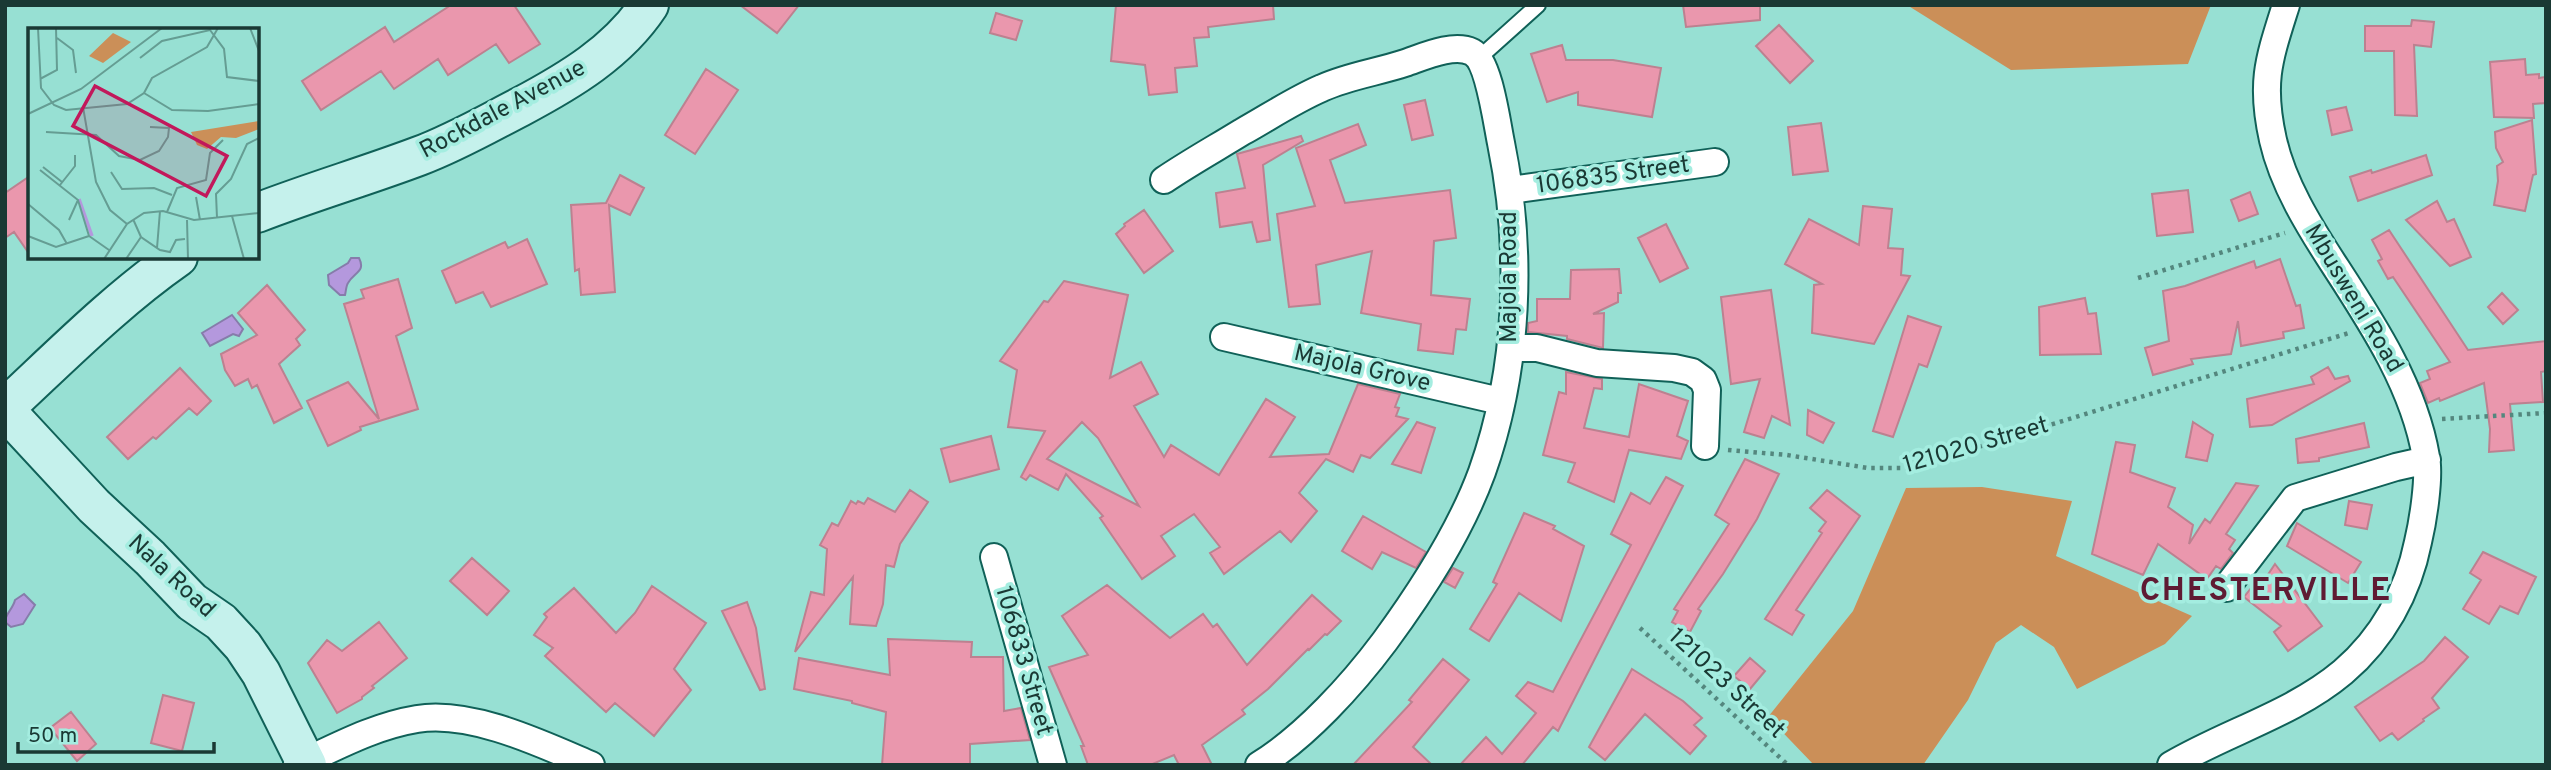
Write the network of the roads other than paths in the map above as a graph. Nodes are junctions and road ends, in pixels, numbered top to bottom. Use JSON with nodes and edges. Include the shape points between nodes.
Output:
{"nodes":[{"id":1,"x":649,"y":5,"type":"edge"},
{"id":2,"x":1538,"y":5,"type":"edge"},
{"id":3,"x":2286,"y":5,"type":"edge"},
{"id":4,"x":1479,"y":58,"type":"junction"},
{"id":5,"x":1715,"y":162,"type":"dead end"},
{"id":6,"x":1164,"y":180,"type":"dead end"},
{"id":7,"x":1511,"y":190,"type":"junction"},
{"id":8,"x":259,"y":212,"type":"edge"},
{"id":9,"x":175,"y":259,"type":"edge"},
{"id":10,"x":1224,"y":337,"type":"dead end"},
{"id":11,"x":1511,"y":348,"type":"junction"},
{"id":12,"x":1500,"y":401,"type":"junction"},
{"id":13,"x":5,"y":409,"type":"edge"},
{"id":14,"x":1704,"y":446,"type":"road end"},
{"id":15,"x":2427,"y":460,"type":"junction"},
{"id":16,"x":994,"y":557,"type":"dead end"},
{"id":17,"x":2226,"y":589,"type":"dead end"},
{"id":18,"x":303,"y":764,"type":"edge"},
{"id":19,"x":591,"y":765,"type":"edge"},
{"id":20,"x":1053,"y":765,"type":"edge"},
{"id":21,"x":1259,"y":765,"type":"edge"},
{"id":22,"x":2171,"y":765,"type":"edge"}],
"edges":[{"from":1,"to":8,"type":"street","name":"Rockdale Avenue","via":[[636,25],[602,56],[540,96],[420,156]]},
{"from":2,"to":4,"type":"lane"},
{"from":3,"to":15,"type":"street","name":"Mbusweni Road","via":[[2265,86],[2273,142],[2309,226],[2397,368]]},
{"from":4,"to":6,"type":"street","via":[[1470,51],[1455,50],[1325,86]]},
{"from":4,"to":7,"type":"street","name":"Majola Road"},
{"from":5,"to":7,"type":"street","name":"106835 Street"},
{"from":7,"to":11,"type":"street","name":"Majola Road"},
{"from":9,"to":13,"type":"street","via":[[122,301]]},
{"from":10,"to":12,"type":"street","name":"Majola Grove"},
{"from":11,"to":12,"type":"street","name":"Majola Road"},
{"from":11,"to":14,"type":"street","via":[[1537,348],[1597,363],[1692,372],[1707,390]]},
{"from":12,"to":21,"type":"street","name":"Majola Road","via":[[1482,472],[1416,599],[1325,712]]},
{"from":13,"to":18,"type":"street","name":"Nala Road","via":[[94,506],[243,646],[261,673]]},
{"from":15,"to":17,"type":"street","via":[[2295,498]]},
{"from":15,"to":22,"type":"street","name":"Mbusweni Road","via":[[2414,566],[2380,633],[2343,671],[2309,696]]},
{"from":16,"to":20,"type":"street","name":"106833 Street"},
{"from":18,"to":19,"type":"street","via":[[386,726],[439,717],[474,722]]}]}
